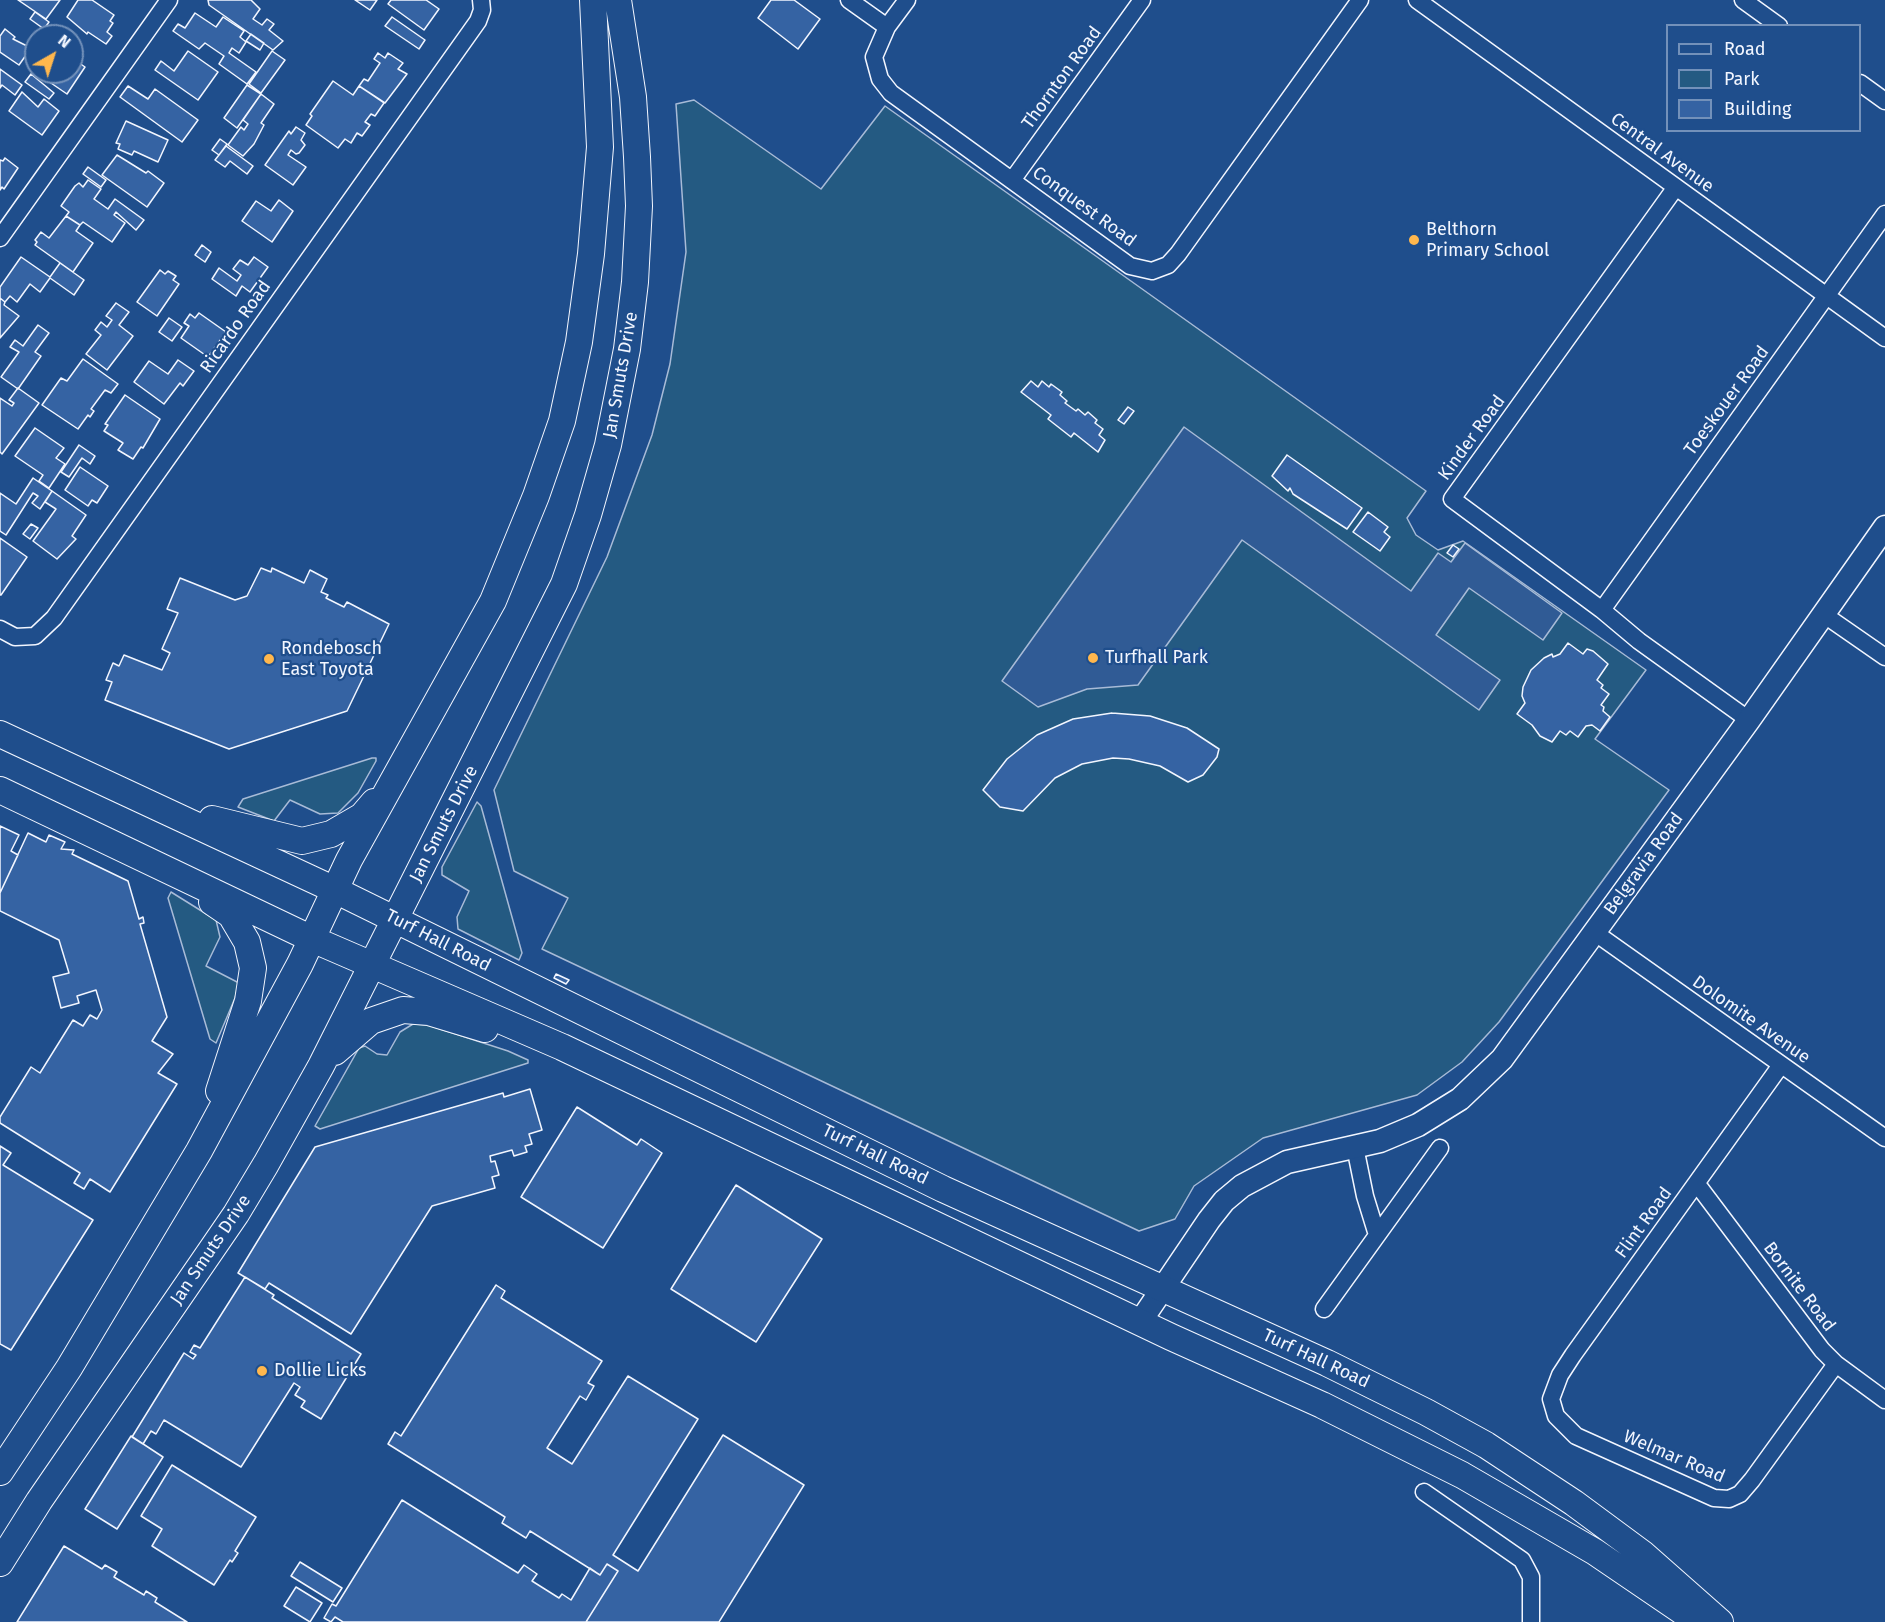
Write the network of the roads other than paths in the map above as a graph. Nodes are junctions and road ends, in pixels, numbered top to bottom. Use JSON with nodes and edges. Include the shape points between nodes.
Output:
{"nodes":[{"id":1,"x":169,"y":0,"type":"edge"},
{"id":2,"x":593,"y":0,"type":"edge"},
{"id":3,"x":618,"y":0,"type":"edge"},
{"id":4,"x":849,"y":0,"type":"edge"},
{"id":5,"x":907,"y":0,"type":"edge"},
{"id":6,"x":1142,"y":0,"type":"edge"},
{"id":7,"x":1360,"y":0,"type":"edge"},
{"id":8,"x":1417,"y":0,"type":"edge"},
{"id":9,"x":1743,"y":0,"type":"edge"},
{"id":10,"x":482,"y":2,"type":"edge"},
{"id":11,"x":1776,"y":24,"type":"edge"},
{"id":12,"x":887,"y":27,"type":"junction"},
{"id":13,"x":1861,"y":84,"type":"edge"},
{"id":14,"x":1885,"y":101,"type":"edge"},
{"id":15,"x":1013,"y":179,"type":"junction"},
{"id":16,"x":1676,"y":187,"type":"junction"},
{"id":17,"x":1885,"y":214,"type":"edge"},
{"id":18,"x":0,"y":238,"type":"edge"},
{"id":19,"x":1827,"y":296,"type":"junction"},
{"id":20,"x":1885,"y":338,"type":"edge"},
{"id":21,"x":1885,"y":527,"type":"edge"},
{"id":22,"x":1602,"y":610,"type":"junction"},
{"id":23,"x":1823,"y":614,"type":"junction"},
{"id":24,"x":0,"y":629,"type":"edge"},
{"id":25,"x":1885,"y":657,"type":"edge"},
{"id":26,"x":1749,"y":720,"type":"junction"},
{"id":27,"x":0,"y":734,"type":"edge"},
{"id":28,"x":388,"y":787,"type":"junction"},
{"id":29,"x":0,"y":790,"type":"edge"},
{"id":30,"x":150,"y":804,"type":"junction"},
{"id":31,"x":152,"y":863,"type":"junction"},
{"id":32,"x":335,"y":890,"type":"junction"},
{"id":33,"x":395,"y":920,"type":"junction"},
{"id":34,"x":1594,"y":932,"type":"junction"},
{"id":35,"x":312,"y":939,"type":"junction"},
{"id":36,"x":371,"y":964,"type":"junction"},
{"id":37,"x":562,"y":1047,"type":"junction"},
{"id":38,"x":1781,"y":1065,"type":"junction"},
{"id":39,"x":321,"y":1066,"type":"junction"},
{"id":40,"x":1885,"y":1138,"type":"edge"},
{"id":41,"x":1355,"y":1147,"type":"junction"},
{"id":42,"x":1440,"y":1148,"type":"dead end"},
{"id":43,"x":199,"y":1151,"type":"junction"},
{"id":44,"x":1697,"y":1184,"type":"junction"},
{"id":45,"x":1377,"y":1235,"type":"junction"},
{"id":46,"x":1163,"y":1288,"type":"junction"},
{"id":47,"x":1324,"y":1309,"type":"dead end"},
{"id":48,"x":1140,"y":1322,"type":"junction"},
{"id":49,"x":1836,"y":1364,"type":"junction"},
{"id":50,"x":1885,"y":1400,"type":"edge"},
{"id":51,"x":1553,"y":1409,"type":"joint"},
{"id":52,"x":0,"y":1472,"type":"edge"},
{"id":53,"x":1424,"y":1492,"type":"dead end"},
{"id":54,"x":0,"y":1563,"type":"edge"},
{"id":55,"x":1532,"y":1622,"type":"edge"},
{"id":56,"x":1698,"y":1622,"type":"edge"},
{"id":57,"x":1720,"y":1622,"type":"edge"}],
"edges":[{"from":1,"to":18,"type":"street"},
{"from":2,"to":28,"type":"main road","via":[[599,110],[597,190],[584,306],[562,421],[493,601]]},
{"from":3,"to":33,"type":"main road","name":"Jan Smuts Drive","via":[[633,97],[638,215],[630,331],[608,446],[577,549],[554,607]]},
{"from":4,"to":12,"type":"street"},
{"from":5,"to":12,"type":"street","name":"Conquest Road"},
{"from":6,"to":15,"type":"street","name":"Thornton Road"},
{"from":7,"to":15,"type":"street","name":"Conquest Road","via":[[1178,254],[1162,268],[1147,271],[1130,266]]},
{"from":8,"to":16,"type":"street","name":"Central Avenue"},
{"from":9,"to":11,"type":"street"},
{"from":10,"to":24,"type":"street","name":"Ricardo Road","via":[[478,21],[54,618],[34,636],[15,637]]},
{"from":12,"to":15,"type":"street","name":"Conquest Road","via":[[874,62],[885,86]]},
{"from":13,"to":14,"type":"street"},
{"from":16,"to":19,"type":"street","name":"Central Avenue"},
{"from":16,"to":22,"type":"street","name":"Kinder Road","via":[[1452,499]]},
{"from":17,"to":19,"type":"street","name":"Toeskouer Road"},
{"from":19,"to":20,"type":"street","name":"Central Avenue"},
{"from":19,"to":22,"type":"street","name":"Toeskouer Road"},
{"from":21,"to":23,"type":"street","name":"Belgravia Road"},
{"from":22,"to":26,"type":"street","name":"Kinder Road"},
{"from":23,"to":25,"type":"street"},
{"from":23,"to":26,"type":"street","name":"Belgravia Road"},
{"from":26,"to":34,"type":"street","name":"Belgravia Road"},
{"from":27,"to":30,"type":"main road","name":"Turf Hall Road"},
{"from":28,"to":30,"type":"main road","via":[[362,816],[331,834],[302,841]]},
{"from":28,"to":32,"type":"main road"},
{"from":29,"to":31,"type":"main road","name":"Turf Hall Road"},
{"from":30,"to":32,"type":"main road","name":"Turf Hall Road"},
{"from":31,"to":35,"type":"main road","name":"Turf Hall Road"},
{"from":31,"to":43,"type":"main road","via":[[231,915],[247,942],[253,968],[248,1001]]},
{"from":32,"to":33,"type":"main road","name":"Turf Hall Road"},
{"from":32,"to":35,"type":"main road"},
{"from":33,"to":36,"type":"main road","name":"Jan Smuts Drive"},
{"from":33,"to":46,"type":"main road","name":"Turf Hall Road","via":[[943,1189]]},
{"from":34,"to":38,"type":"street","name":"Dolomite Avenue"},
{"from":34,"to":41,"type":"street","name":"Belgravia Road","via":[[1517,1040],[1474,1087],[1418,1125]]},
{"from":35,"to":36,"type":"main road","name":"Turf Hall Road"},
{"from":35,"to":43,"type":"main road"},
{"from":36,"to":37,"type":"main road","name":"Turf Hall Road"},
{"from":36,"to":39,"type":"main road","name":"Jan Smuts Drive"},
{"from":37,"to":39,"type":"main road","via":[[514,1038],[429,1012],[403,1010],[366,1024]]},
{"from":37,"to":48,"type":"main road","name":"Turf Hall Road"},
{"from":38,"to":40,"type":"street","name":"Dolomite Avenue"},
{"from":38,"to":44,"type":"street","name":"Flint Road"},
{"from":39,"to":54,"type":"main road","name":"Jan Smuts Drive","via":[[236,1214]]},
{"from":41,"to":45,"type":"street"},
{"from":41,"to":46,"type":"street","name":"Belgravia Road","via":[[1287,1162],[1242,1186],[1209,1220]]},
{"from":42,"to":45,"type":"street"},
{"from":43,"to":52,"type":"main road","via":[[82,1348]]},
{"from":44,"to":49,"type":"street","name":"Bornite Road"},
{"from":44,"to":51,"type":"street","name":"Flint Road","via":[[1560,1375],[1553,1390]]},
{"from":45,"to":47,"type":"street"},
{"from":46,"to":48,"type":"street","name":"Belgravia Road"},
{"from":46,"to":57,"type":"main road","name":"Turf Hall Road","via":[[1351,1374],[1486,1445],[1643,1554]]},
{"from":48,"to":56,"type":"main road","name":"Turf Hall Road","via":[[1322,1405],[1462,1475],[1595,1552]]},
{"from":49,"to":50,"type":"street","name":"Bornite Road"},
{"from":49,"to":51,"type":"street","name":"Welmar Road","via":[[1752,1480],[1729,1500],[1714,1498],[1583,1440],[1561,1422]]},
{"from":53,"to":55,"type":"street","via":[[1522,1560],[1532,1577]]}]}
